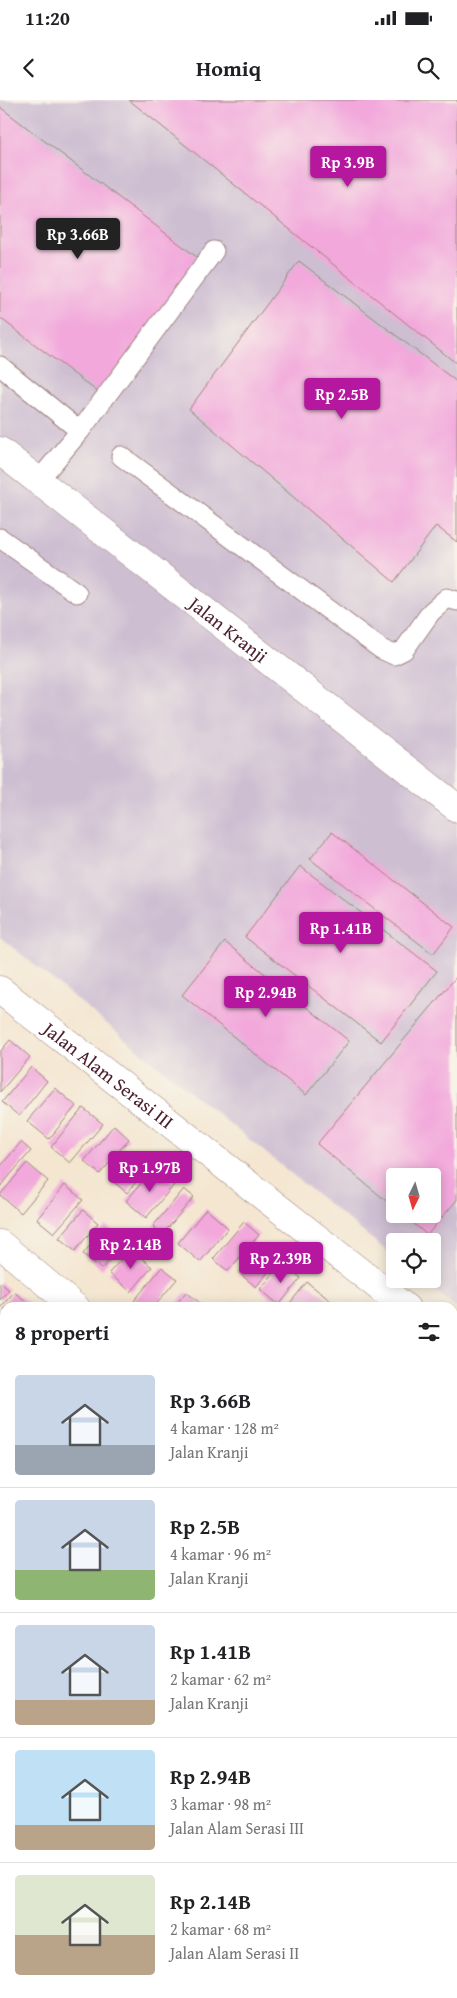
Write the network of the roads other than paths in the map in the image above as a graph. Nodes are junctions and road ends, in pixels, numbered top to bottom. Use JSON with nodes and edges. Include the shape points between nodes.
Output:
{"nodes":[{"id":1,"x":214,"y":251,"type":"dead end"},
{"id":2,"x":0,"y":366,"type":"edge"},
{"id":3,"x":80,"y":431,"type":"junction"},
{"id":4,"x":0,"y":451,"type":"edge"},
{"id":5,"x":121,"y":456,"type":"dead end"},
{"id":6,"x":38,"y":481,"type":"junction"},
{"id":7,"x":0,"y":538,"type":"edge"},
{"id":8,"x":77,"y":594,"type":"dead end"},
{"id":9,"x":457,"y":601,"type":"edge"},
{"id":10,"x":457,"y":808,"type":"edge"},
{"id":11,"x":0,"y":990,"type":"edge"},
{"id":12,"x":0,"y":1244,"type":"edge"},
{"id":13,"x":69,"y":1302,"type":"edge"},
{"id":14,"x":398,"y":1302,"type":"edge"}],
"edges":[{"from":1,"to":3,"type":"lane"},
{"from":2,"to":3,"type":"lane"},
{"from":3,"to":6,"type":"lane"},
{"from":4,"to":6,"type":"street","name":"Jalan Kranji"},
{"from":5,"to":9,"type":"lane","via":[[381,649],[394,655],[404,650],[431,612],[447,598]]},
{"from":6,"to":10,"type":"street","name":"Jalan Kranji"},
{"from":7,"to":8,"type":"lane"},
{"from":11,"to":14,"type":"street","name":"Jalan Alam Serasi III"},
{"from":12,"to":13,"type":"street"}]}
